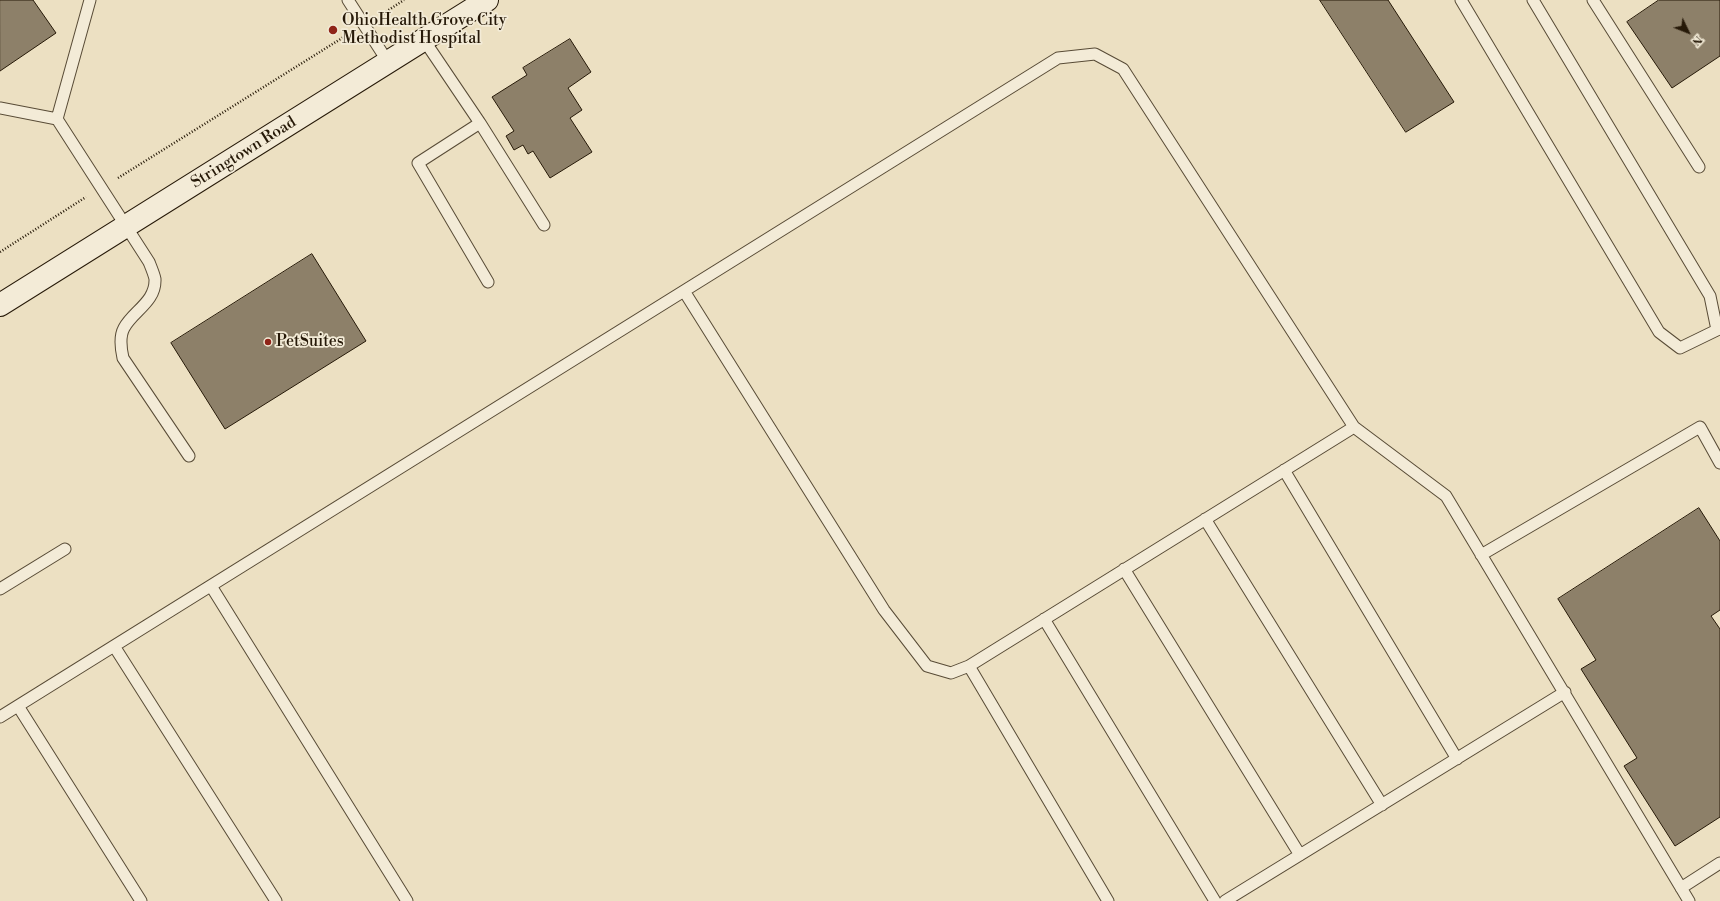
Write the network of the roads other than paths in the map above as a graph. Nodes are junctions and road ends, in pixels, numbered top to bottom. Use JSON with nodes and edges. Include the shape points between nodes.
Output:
{"nodes":[{"id":1,"x":90,"y":0,"type":"edge"},
{"id":2,"x":348,"y":0,"type":"edge"},
{"id":3,"x":487,"y":0,"type":"edge"},
{"id":4,"x":1461,"y":0,"type":"edge"},
{"id":5,"x":1533,"y":0,"type":"edge"},
{"id":6,"x":1593,"y":0,"type":"edge"},
{"id":7,"x":424,"y":40,"type":"junction"},
{"id":8,"x":388,"y":62,"type":"junction"},
{"id":9,"x":0,"y":108,"type":"edge"},
{"id":10,"x":57,"y":120,"type":"junction"},
{"id":11,"x":480,"y":123,"type":"junction"},
{"id":12,"x":1699,"y":167,"type":"dead end"},
{"id":13,"x":544,"y":225,"type":"dead end"},
{"id":14,"x":126,"y":227,"type":"junction"},
{"id":15,"x":488,"y":282,"type":"dead end"},
{"id":16,"x":684,"y":291,"type":"junction"},
{"id":17,"x":0,"y":306,"type":"edge"},
{"id":18,"x":1354,"y":426,"type":"junction"},
{"id":19,"x":189,"y":456,"type":"dead end"},
{"id":20,"x":1720,"y":463,"type":"edge"},
{"id":21,"x":1284,"y":470,"type":"junction"},
{"id":22,"x":1205,"y":519,"type":"junction"},
{"id":23,"x":65,"y":549,"type":"dead end"},
{"id":24,"x":1481,"y":554,"type":"junction"},
{"id":25,"x":1124,"y":569,"type":"junction"},
{"id":26,"x":211,"y":586,"type":"junction"},
{"id":27,"x":0,"y":589,"type":"edge"},
{"id":28,"x":1044,"y":619,"type":"junction"},
{"id":29,"x":114,"y":646,"type":"junction"},
{"id":30,"x":969,"y":666,"type":"junction"},
{"id":31,"x":1565,"y":692,"type":"junction"},
{"id":32,"x":18,"y":706,"type":"junction"},
{"id":33,"x":0,"y":717,"type":"edge"},
{"id":34,"x":1457,"y":759,"type":"junction"},
{"id":35,"x":1382,"y":805,"type":"junction"},
{"id":36,"x":1300,"y":855,"type":"junction"},
{"id":37,"x":1720,"y":863,"type":"edge"},
{"id":38,"x":1681,"y":888,"type":"junction"},
{"id":39,"x":141,"y":901,"type":"edge"},
{"id":40,"x":276,"y":901,"type":"edge"},
{"id":41,"x":407,"y":901,"type":"edge"},
{"id":42,"x":1108,"y":901,"type":"edge"},
{"id":43,"x":1215,"y":901,"type":"edge"},
{"id":44,"x":1225,"y":901,"type":"edge"},
{"id":45,"x":1689,"y":901,"type":"edge"}],
"edges":[{"from":1,"to":10,"type":"lane"},
{"from":2,"to":8,"type":"lane"},
{"from":3,"to":7,"type":"main road","name":"Stringtown Road"},
{"from":4,"to":5,"type":"lane","via":[[1659,332],[1680,348],[1717,330],[1710,296]]},
{"from":6,"to":12,"type":"lane"},
{"from":7,"to":8,"type":"main road","name":"Stringtown Road"},
{"from":7,"to":11,"type":"lane"},
{"from":8,"to":14,"type":"main road","name":"Stringtown Road"},
{"from":9,"to":10,"type":"lane"},
{"from":10,"to":14,"type":"lane"},
{"from":11,"to":13,"type":"lane"},
{"from":11,"to":15,"type":"lane","via":[[418,163]]},
{"from":14,"to":17,"type":"main road","name":"Stringtown Road"},
{"from":14,"to":19,"type":"lane","via":[[149,262],[155,279],[152,294],[124,328],[120,344],[123,358]]},
{"from":16,"to":18,"type":"lane","via":[[1058,58],[1095,54],[1123,69]]},
{"from":16,"to":26,"type":"lane"},
{"from":16,"to":30,"type":"lane","via":[[884,610],[927,666],[951,673]]},
{"from":18,"to":21,"type":"lane"},
{"from":18,"to":24,"type":"lane","via":[[1446,496]]},
{"from":20,"to":24,"type":"lane","via":[[1700,427]]},
{"from":21,"to":22,"type":"lane"},
{"from":21,"to":34,"type":"lane"},
{"from":22,"to":25,"type":"lane"},
{"from":22,"to":35,"type":"lane"},
{"from":23,"to":27,"type":"lane"},
{"from":24,"to":31,"type":"lane"},
{"from":25,"to":28,"type":"lane"},
{"from":25,"to":36,"type":"lane"},
{"from":26,"to":29,"type":"lane"},
{"from":26,"to":41,"type":"lane"},
{"from":28,"to":30,"type":"lane"},
{"from":28,"to":43,"type":"lane"},
{"from":29,"to":32,"type":"lane"},
{"from":29,"to":40,"type":"lane"},
{"from":30,"to":42,"type":"lane"},
{"from":31,"to":34,"type":"lane"},
{"from":31,"to":38,"type":"lane"},
{"from":32,"to":33,"type":"lane"},
{"from":32,"to":39,"type":"lane"},
{"from":34,"to":35,"type":"lane"},
{"from":35,"to":36,"type":"lane"},
{"from":36,"to":44,"type":"lane"},
{"from":37,"to":38,"type":"lane"},
{"from":38,"to":45,"type":"lane"}]}
